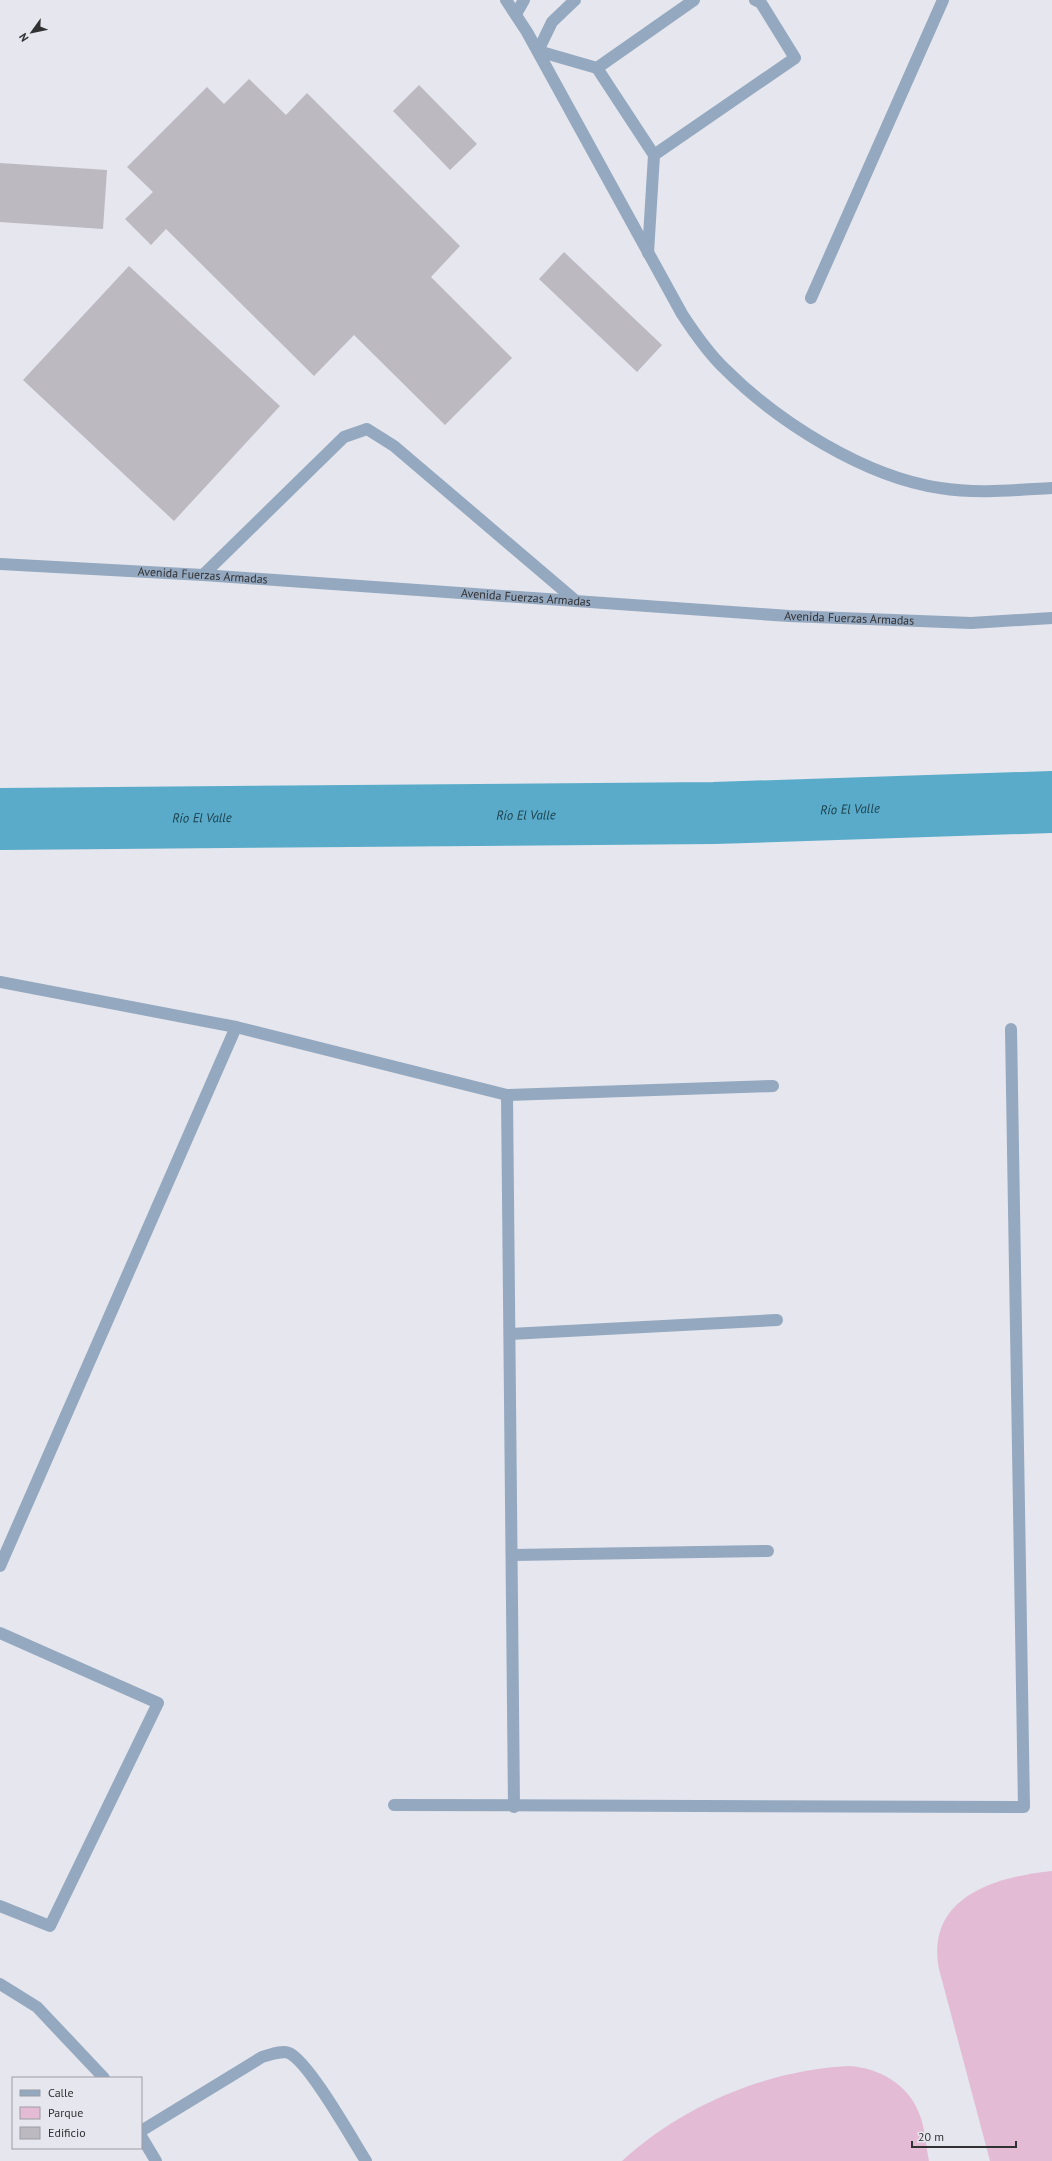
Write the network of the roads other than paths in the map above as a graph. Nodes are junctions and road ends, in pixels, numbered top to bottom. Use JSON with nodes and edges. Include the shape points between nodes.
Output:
{"nodes":[{"id":1,"x":506,"y":0,"type":"edge"},
{"id":2,"x":524,"y":0,"type":"edge"},
{"id":3,"x":575,"y":0,"type":"edge"},
{"id":4,"x":694,"y":0,"type":"edge"},
{"id":5,"x":755,"y":0,"type":"edge"},
{"id":6,"x":943,"y":0,"type":"edge"},
{"id":7,"x":516,"y":14,"type":"junction"},
{"id":8,"x":538,"y":51,"type":"junction"},
{"id":9,"x":597,"y":68,"type":"junction"},
{"id":10,"x":654,"y":155,"type":"junction"},
{"id":11,"x":648,"y":253,"type":"junction"},
{"id":12,"x":811,"y":298,"type":"dead end"},
{"id":13,"x":1052,"y":488,"type":"edge"},
{"id":14,"x":0,"y":564,"type":"edge"},
{"id":15,"x":203,"y":575,"type":"junction"},
{"id":16,"x":576,"y":601,"type":"junction"},
{"id":17,"x":1052,"y":618,"type":"edge"},
{"id":18,"x":0,"y":982,"type":"edge"},
{"id":19,"x":236,"y":1027,"type":"junction"},
{"id":20,"x":1011,"y":1029,"type":"dead end"},
{"id":21,"x":773,"y":1086,"type":"dead end"},
{"id":22,"x":507,"y":1094,"type":"junction"},
{"id":23,"x":777,"y":1320,"type":"dead end"},
{"id":24,"x":510,"y":1334,"type":"junction"},
{"id":25,"x":768,"y":1551,"type":"dead end"},
{"id":26,"x":512,"y":1555,"type":"junction"},
{"id":27,"x":0,"y":1566,"type":"edge"},
{"id":28,"x":0,"y":1632,"type":"edge"},
{"id":29,"x":394,"y":1805,"type":"dead end"},
{"id":30,"x":514,"y":1807,"type":"junction"},
{"id":31,"x":0,"y":1906,"type":"edge"},
{"id":32,"x":0,"y":1984,"type":"edge"},
{"id":33,"x":103,"y":2077,"type":"edge"},
{"id":34,"x":142,"y":2130,"type":"edge"},
{"id":35,"x":142,"y":2138,"type":"edge"},
{"id":36,"x":156,"y":2161,"type":"edge"},
{"id":37,"x":366,"y":2161,"type":"edge"}],
"edges":[{"from":1,"to":7,"type":"street"},
{"from":2,"to":7,"type":"street"},
{"from":3,"to":8,"type":"street","via":[[552,22]]},
{"from":4,"to":9,"type":"street"},
{"from":5,"to":10,"type":"street","via":[[761,3],[796,58]]},
{"from":6,"to":12,"type":"street"},
{"from":7,"to":8,"type":"street"},
{"from":8,"to":9,"type":"street"},
{"from":8,"to":11,"type":"street"},
{"from":9,"to":10,"type":"street"},
{"from":10,"to":11,"type":"street"},
{"from":11,"to":13,"type":"street","via":[[682,314],[700,341],[725,370],[787,421],[820,441],[862,464],[901,480],[940,488],[986,492]]},
{"from":14,"to":15,"type":"street","name":"Avenida Fuerzas Armadas"},
{"from":15,"to":16,"type":"street","name":"Avenida Fuerzas Armadas"},
{"from":15,"to":16,"type":"street","via":[[344,437],[367,429],[394,446]]},
{"from":16,"to":17,"type":"street","name":"Avenida Fuerzas Armadas","via":[[789,616],[955,623]]},
{"from":18,"to":19,"type":"street"},
{"from":19,"to":22,"type":"street"},
{"from":19,"to":27,"type":"street"},
{"from":20,"to":30,"type":"street","via":[[1024,1807]]},
{"from":21,"to":22,"type":"street"},
{"from":22,"to":24,"type":"street"},
{"from":23,"to":24,"type":"street"},
{"from":24,"to":26,"type":"street"},
{"from":25,"to":26,"type":"street"},
{"from":26,"to":30,"type":"street"},
{"from":28,"to":31,"type":"street","via":[[158,1703],[50,1926]]},
{"from":29,"to":30,"type":"street"},
{"from":32,"to":33,"type":"street","via":[[38,2007]]},
{"from":34,"to":37,"type":"street","via":[[262,2057],[288,2052],[299,2060]]},
{"from":35,"to":36,"type":"street"}]}
